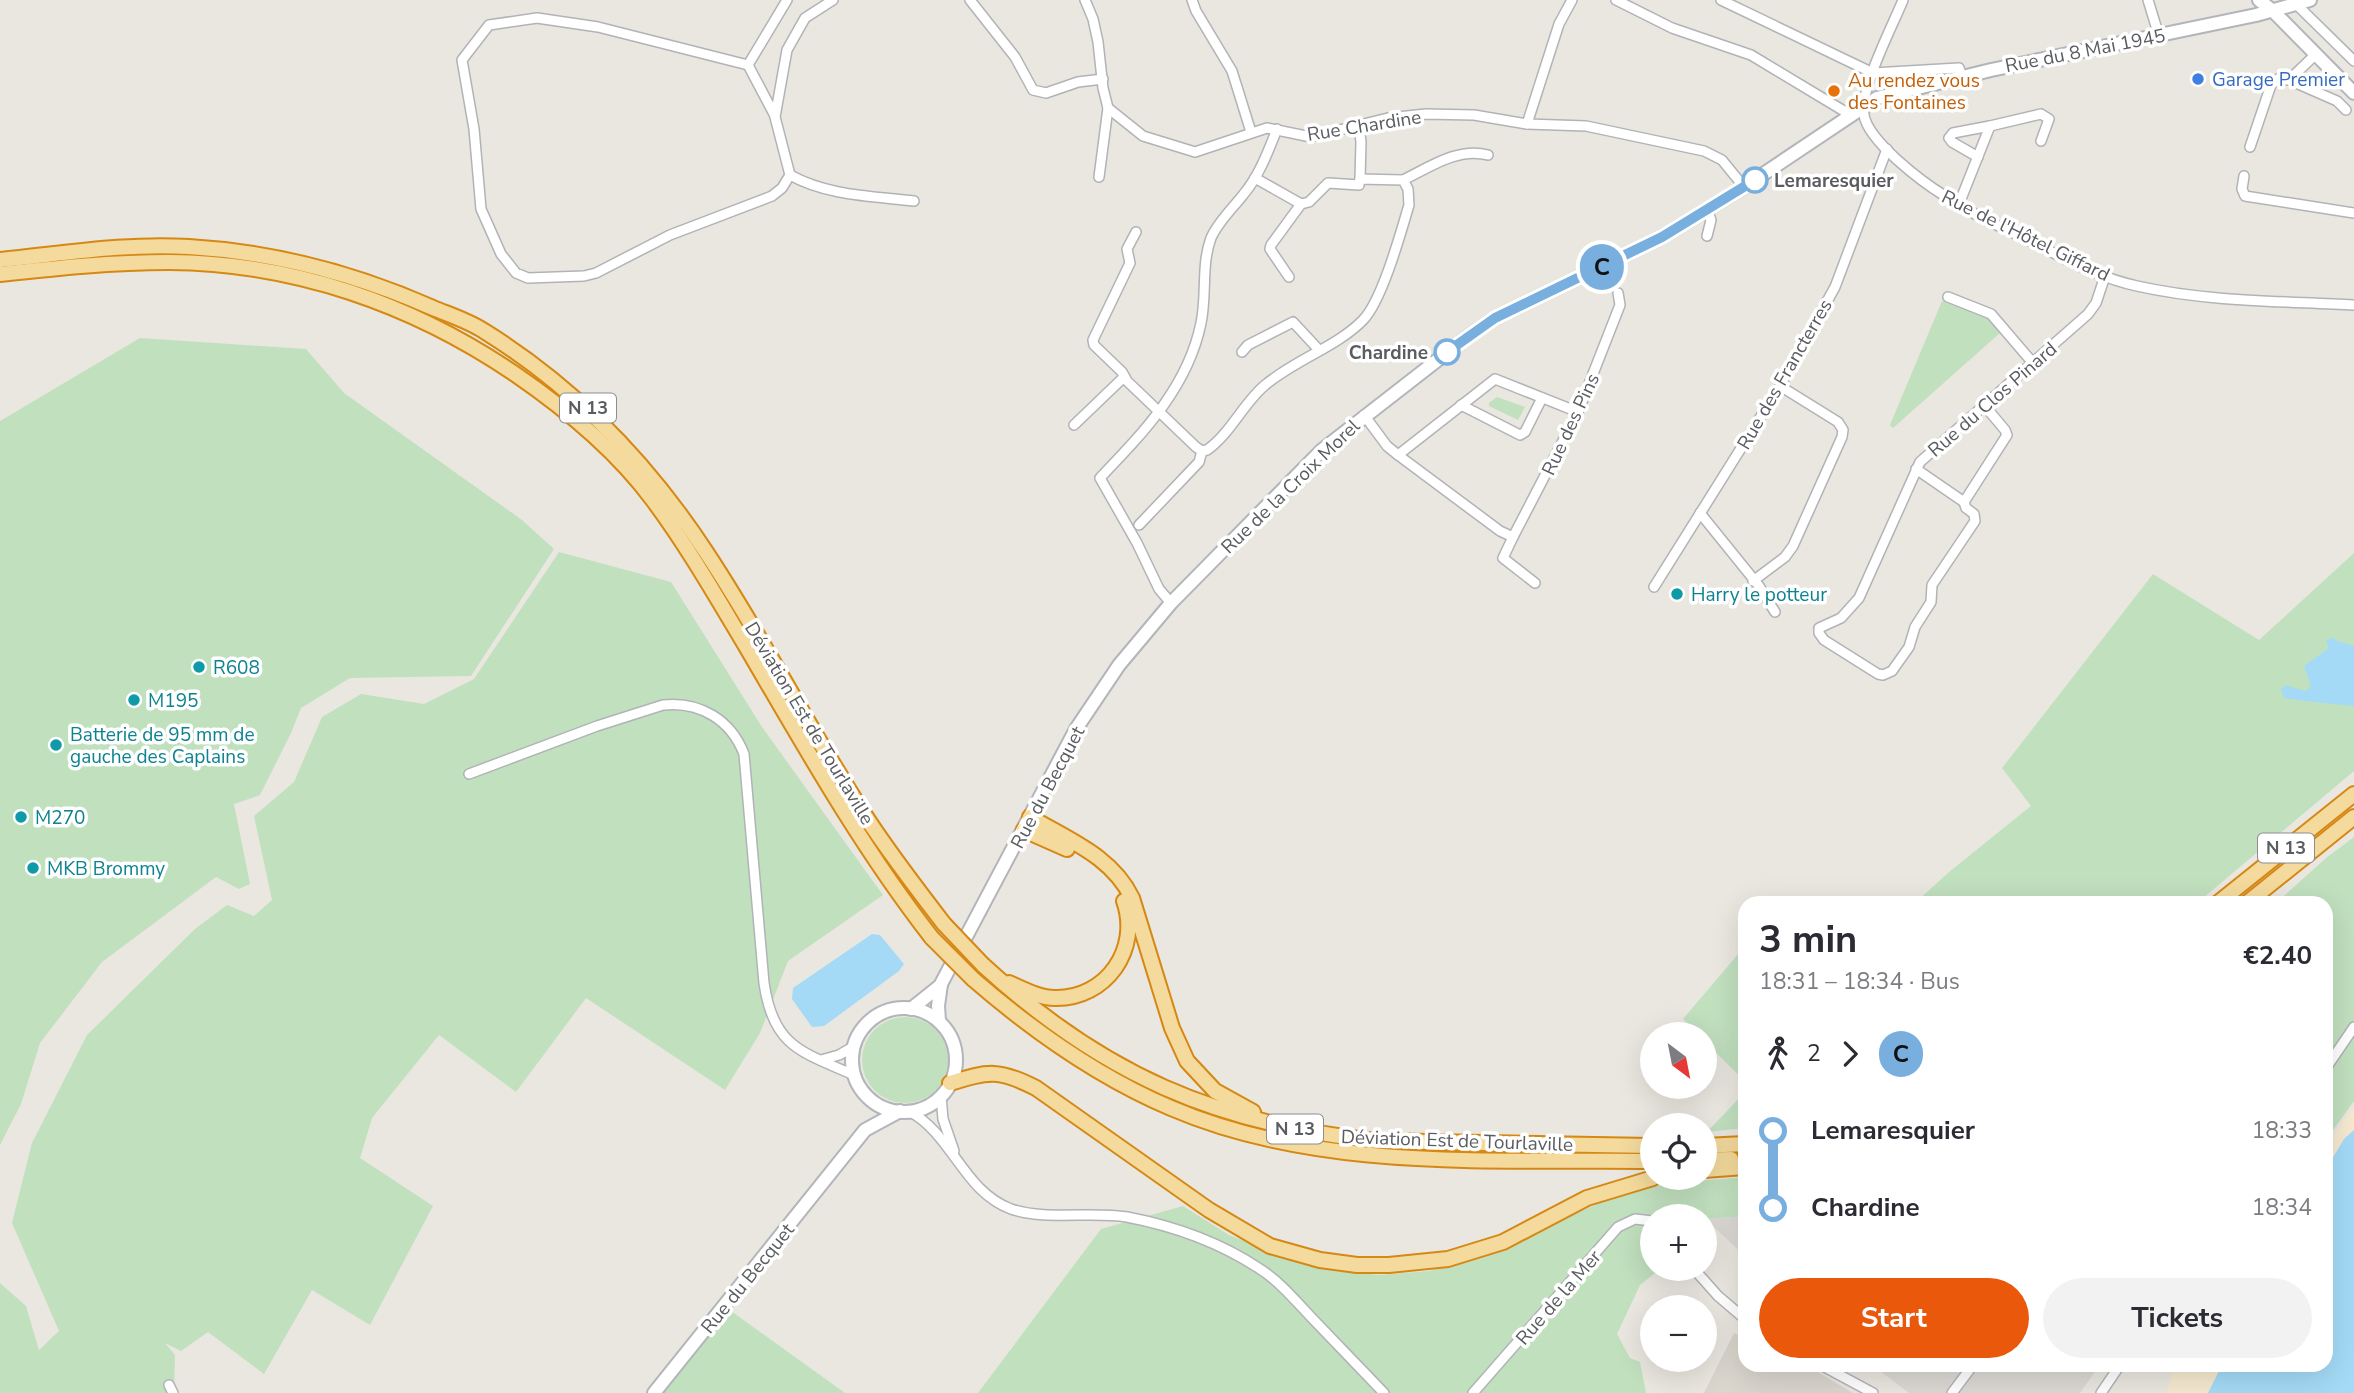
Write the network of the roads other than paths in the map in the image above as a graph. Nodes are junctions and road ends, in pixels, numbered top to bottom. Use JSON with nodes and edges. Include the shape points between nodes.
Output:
{"nodes":[{"id":1,"x":787,"y":0,"type":"edge"},
{"id":2,"x":833,"y":0,"type":"edge"},
{"id":3,"x":970,"y":0,"type":"edge"},
{"id":4,"x":1085,"y":0,"type":"edge"},
{"id":5,"x":1192,"y":0,"type":"edge"},
{"id":6,"x":1572,"y":0,"type":"edge"},
{"id":7,"x":1616,"y":0,"type":"edge"},
{"id":8,"x":1721,"y":0,"type":"edge"},
{"id":9,"x":1903,"y":0,"type":"edge"},
{"id":10,"x":2148,"y":0,"type":"edge"},
{"id":11,"x":2259,"y":0,"type":"edge"},
{"id":12,"x":2310,"y":0,"type":"edge"},
{"id":13,"x":1632,"y":4,"type":"edge"},
{"id":14,"x":2297,"y":5,"type":"junction"},
{"id":15,"x":2273,"y":11,"type":"junction"},
{"id":16,"x":2159,"y":36,"type":"junction"},
{"id":17,"x":2316,"y":54,"type":"junction"},
{"id":18,"x":2354,"y":61,"type":"edge"},
{"id":19,"x":748,"y":65,"type":"junction"},
{"id":20,"x":1873,"y":73,"type":"junction"},
{"id":21,"x":1962,"y":76,"type":"junction"},
{"id":22,"x":1104,"y":79,"type":"junction"},
{"id":23,"x":2289,"y":79,"type":"junction"},
{"id":24,"x":2354,"y":93,"type":"edge"},
{"id":25,"x":1863,"y":107,"type":"junction"},
{"id":26,"x":1108,"y":108,"type":"junction"},
{"id":27,"x":2346,"y":110,"type":"dead end"},
{"id":28,"x":775,"y":117,"type":"junction"},
{"id":29,"x":1848,"y":118,"type":"junction"},
{"id":30,"x":1527,"y":124,"type":"junction"},
{"id":31,"x":1990,"y":126,"type":"junction"},
{"id":32,"x":1359,"y":127,"type":"junction"},
{"id":33,"x":1277,"y":128,"type":"junction"},
{"id":34,"x":1251,"y":132,"type":"junction"},
{"id":35,"x":2041,"y":141,"type":"dead end"},
{"id":36,"x":2250,"y":147,"type":"dead end"},
{"id":37,"x":1887,"y":149,"type":"junction"},
{"id":38,"x":1488,"y":155,"type":"dead end"},
{"id":39,"x":1978,"y":157,"type":"junction"},
{"id":40,"x":790,"y":174,"type":"junction"},
{"id":41,"x":2244,"y":176,"type":"dead end"},
{"id":42,"x":1099,"y":177,"type":"dead end"},
{"id":43,"x":1255,"y":178,"type":"junction"},
{"id":44,"x":1360,"y":179,"type":"junction"},
{"id":45,"x":1403,"y":180,"type":"junction"},
{"id":46,"x":1744,"y":187,"type":"junction"},
{"id":47,"x":914,"y":201,"type":"dead end"},
{"id":48,"x":1959,"y":204,"type":"junction"},
{"id":49,"x":1301,"y":205,"type":"junction"},
{"id":50,"x":1707,"y":210,"type":"junction"},
{"id":51,"x":2354,"y":213,"type":"edge"},
{"id":52,"x":1136,"y":232,"type":"dead end"},
{"id":53,"x":1707,"y":236,"type":"dead end"},
{"id":54,"x":0,"y":260,"type":"edge"},
{"id":55,"x":0,"y":274,"type":"edge"},
{"id":56,"x":2105,"y":276,"type":"junction"},
{"id":57,"x":1289,"y":277,"type":"dead end"},
{"id":58,"x":1618,"y":293,"type":"dead end"},
{"id":59,"x":1948,"y":297,"type":"dead end"},
{"id":60,"x":2354,"y":305,"type":"edge"},
{"id":61,"x":1319,"y":350,"type":"junction"},
{"id":62,"x":1242,"y":352,"type":"dead end"},
{"id":63,"x":2032,"y":363,"type":"junction"},
{"id":64,"x":1124,"y":377,"type":"junction"},
{"id":65,"x":1780,"y":386,"type":"junction"},
{"id":66,"x":1542,"y":398,"type":"junction"},
{"id":67,"x":1461,"y":405,"type":"junction"},
{"id":68,"x":1984,"y":405,"type":"junction"},
{"id":69,"x":1578,"y":412,"type":"junction"},
{"id":70,"x":1159,"y":413,"type":"junction"},
{"id":71,"x":1364,"y":415,"type":"junction"},
{"id":72,"x":1074,"y":425,"type":"dead end"},
{"id":73,"x":1202,"y":451,"type":"junction"},
{"id":74,"x":1398,"y":455,"type":"junction"},
{"id":75,"x":1916,"y":470,"type":"junction"},
{"id":76,"x":1964,"y":502,"type":"junction"},
{"id":77,"x":1700,"y":513,"type":"junction"},
{"id":78,"x":1139,"y":525,"type":"dead end"},
{"id":79,"x":1513,"y":537,"type":"junction"},
{"id":80,"x":1753,"y":581,"type":"junction"},
{"id":81,"x":1535,"y":583,"type":"dead end"},
{"id":82,"x":1654,"y":587,"type":"dead end"},
{"id":83,"x":1171,"y":603,"type":"junction"},
{"id":84,"x":1775,"y":612,"type":"dead end"},
{"id":85,"x":468,"y":774,"type":"dead end"},
{"id":86,"x":2354,"y":794,"type":"edge"},
{"id":87,"x":2354,"y":817,"type":"edge"},
{"id":88,"x":1027,"y":823,"type":"junction"},
{"id":89,"x":2227,"y":896,"type":"edge"},
{"id":90,"x":2257,"y":896,"type":"edge"},
{"id":91,"x":997,"y":978,"type":"junction"},
{"id":92,"x":941,"y":984,"type":"junction"},
{"id":93,"x":911,"y":1009,"type":"junction"},
{"id":94,"x":939,"y":1021,"type":"junction"},
{"id":95,"x":2354,"y":1027,"type":"edge"},
{"id":96,"x":853,"y":1048,"type":"junction"},
{"id":97,"x":2333,"y":1058,"type":"edge"},
{"id":98,"x":819,"y":1060,"type":"junction"},
{"id":99,"x":855,"y":1075,"type":"junction"},
{"id":100,"x":950,"y":1083,"type":"junction"},
{"id":101,"x":940,"y":1096,"type":"junction"},
{"id":102,"x":869,"y":1098,"type":"junction"},
{"id":103,"x":905,"y":1111,"type":"junction"},
{"id":104,"x":1285,"y":1128,"type":"junction"},
{"id":105,"x":865,"y":1130,"type":"junction"},
{"id":106,"x":1738,"y":1144,"type":"edge"},
{"id":107,"x":1717,"y":1145,"type":"edge"},
{"id":108,"x":1640,"y":1146,"type":"edge"},
{"id":109,"x":956,"y":1156,"type":"junction"},
{"id":110,"x":1738,"y":1159,"type":"edge"},
{"id":111,"x":1717,"y":1160,"type":"edge"},
{"id":112,"x":1640,"y":1161,"type":"edge"},
{"id":113,"x":1738,"y":1168,"type":"edge"},
{"id":114,"x":1717,"y":1169,"type":"edge"},
{"id":115,"x":1640,"y":1182,"type":"edge"},
{"id":116,"x":1640,"y":1220,"type":"edge"},
{"id":117,"x":1705,"y":1281,"type":"edge"},
{"id":118,"x":1738,"y":1313,"type":"edge"},
{"id":119,"x":1834,"y":1372,"type":"edge"},
{"id":120,"x":1968,"y":1372,"type":"edge"},
{"id":121,"x":2115,"y":1372,"type":"edge"},
{"id":122,"x":654,"y":1393,"type":"edge"},
{"id":123,"x":1384,"y":1393,"type":"edge"},
{"id":124,"x":1473,"y":1393,"type":"edge"},
{"id":125,"x":1873,"y":1393,"type":"edge"},
{"id":126,"x":1952,"y":1393,"type":"edge"},
{"id":127,"x":2101,"y":1393,"type":"edge"}],
"edges":[{"from":1,"to":19,"type":"street"},
{"from":2,"to":28,"type":"street","via":[[805,18],[787,50]]},
{"from":3,"to":22,"type":"street","via":[[1015,57],[1033,90],[1046,93]]},
{"from":4,"to":22,"type":"street","via":[[1096,30]]},
{"from":5,"to":34,"type":"street","via":[[1232,71]]},
{"from":6,"to":30,"type":"street","via":[[1559,24]]},
{"from":7,"to":13,"type":"street"},
{"from":8,"to":20,"type":"street"},
{"from":9,"to":20,"type":"street"},
{"from":10,"to":16,"type":"street"},
{"from":11,"to":15,"type":"main road"},
{"from":12,"to":14,"type":"main road","name":"Rue du 8 Mai 1945"},
{"from":13,"to":29,"type":"street","via":[[1672,27],[1751,55],[1844,111]]},
{"from":14,"to":15,"type":"main road","name":"Rue du 8 Mai 1945"},
{"from":14,"to":18,"type":"street"},
{"from":15,"to":16,"type":"main road","name":"Rue du 8 Mai 1945"},
{"from":15,"to":17,"type":"main road"},
{"from":16,"to":21,"type":"main road","name":"Rue du 8 Mai 1945"},
{"from":17,"to":23,"type":"street"},
{"from":17,"to":24,"type":"main road"},
{"from":19,"to":28,"type":"street"},
{"from":19,"to":40,"type":"street","via":[[598,27],[537,18],[489,25],[462,60],[481,209],[501,254],[516,273],[528,278],[584,276],[670,235],[772,196]]},
{"from":20,"to":21,"type":"street","via":[[1959,68]]},
{"from":20,"to":25,"type":"street"},
{"from":21,"to":25,"type":"main road","name":"Rue du 8 Mai 1945","via":[[1877,98]]},
{"from":22,"to":26,"type":"street"},
{"from":23,"to":27,"type":"street","via":[[2337,101]]},
{"from":23,"to":36,"type":"street","via":[[2270,85]]},
{"from":25,"to":29,"type":"main road","name":"Rue de la Croix Morel"},
{"from":25,"to":37,"type":"street","name":"Rue de l'Hôtel Giffard","via":[[1869,128]]},
{"from":26,"to":34,"type":"street","name":"Rue Chardine","via":[[1143,136],[1195,152]]},
{"from":26,"to":42,"type":"street"},
{"from":28,"to":40,"type":"street"},
{"from":29,"to":46,"type":"main road","name":"Rue de la Croix Morel"},
{"from":30,"to":32,"type":"street","name":"Rue Chardine","via":[[1437,114],[1388,118]]},
{"from":30,"to":46,"type":"street","name":"Rue Chardine","via":[[1586,127],[1704,151],[1722,160]]},
{"from":31,"to":35,"type":"street","via":[[2041,114],[2049,119]]},
{"from":31,"to":39,"type":"street"},
{"from":31,"to":39,"type":"street","via":[[1949,138]]},
{"from":32,"to":33,"type":"street","name":"Rue Chardine","via":[[1311,137]]},
{"from":32,"to":44,"type":"street"},
{"from":33,"to":34,"type":"street","name":"Rue Chardine"},
{"from":33,"to":43,"type":"street"},
{"from":37,"to":48,"type":"street","name":"Rue de l'Hôtel Giffard"},
{"from":37,"to":65,"type":"street","name":"Rue des Francterres","via":[[1835,287]]},
{"from":38,"to":45,"type":"street","via":[[1458,155]]},
{"from":39,"to":48,"type":"street"},
{"from":40,"to":47,"type":"street","via":[[836,192]]},
{"from":41,"to":51,"type":"street","via":[[2245,197]]},
{"from":43,"to":49,"type":"street"},
{"from":43,"to":70,"type":"street","via":[[1210,241],[1198,335],[1184,373]]},
{"from":44,"to":45,"type":"street"},
{"from":44,"to":49,"type":"street","via":[[1359,185],[1324,184]]},
{"from":45,"to":61,"type":"street","via":[[1409,205],[1376,299],[1362,321]]},
{"from":46,"to":50,"type":"main road","name":"Rue de la Croix Morel"},
{"from":48,"to":56,"type":"street","name":"Rue de l'Hôtel Giffard"},
{"from":49,"to":57,"type":"street","via":[[1270,250]]},
{"from":50,"to":53,"type":"street","via":[[1711,220]]},
{"from":50,"to":71,"type":"main road","name":"Rue de la Croix Morel","via":[[1650,243],[1495,318]]},
{"from":52,"to":64,"type":"street","via":[[1127,249],[1130,262],[1093,340]]},
{"from":54,"to":91,"type":"highway","name":"Déviation Est de Tourlaville","number":"N 13","bridge":true,"via":[[131,247],[256,253],[363,280],[482,329],[551,377],[594,414],[669,498],[707,553],[866,818],[944,924]]},
{"from":55,"to":112,"type":"highway","name":"Déviation Est de Tourlaville","number":"N 13","bridge":true,"via":[[171,262],[277,273],[336,287],[399,310],[478,349],[537,389],[619,458],[652,498],[698,566],[853,828],[932,938],[1017,1017],[1093,1069],[1171,1108],[1288,1143],[1404,1158]]},
{"from":56,"to":60,"type":"street","name":"Rue de l'Hôtel Giffard","via":[[2185,294]]},
{"from":56,"to":63,"type":"street","name":"Rue du Clos Pinard","via":[[2088,314]]},
{"from":58,"to":69,"type":"street","name":"Rue des Pins","via":[[1620,304]]},
{"from":59,"to":63,"type":"street","via":[[1991,314]]},
{"from":61,"to":62,"type":"street","via":[[1293,322]]},
{"from":61,"to":73,"type":"street","via":[[1258,391],[1211,448]]},
{"from":63,"to":68,"type":"street","name":"Rue du Clos Pinard"},
{"from":64,"to":70,"type":"street"},
{"from":64,"to":72,"type":"street"},
{"from":65,"to":77,"type":"street","name":"Rue des Francterres"},
{"from":65,"to":80,"type":"street","via":[[1838,422],[1843,430],[1793,546]]},
{"from":66,"to":67,"type":"street","via":[[1496,379]]},
{"from":66,"to":67,"type":"street","via":[[1520,435]]},
{"from":66,"to":69,"type":"street"},
{"from":67,"to":74,"type":"street"},
{"from":68,"to":75,"type":"street","name":"Rue du Clos Pinard"},
{"from":68,"to":76,"type":"street","via":[[2007,435]]},
{"from":69,"to":79,"type":"street","name":"Rue des Pins"},
{"from":70,"to":73,"type":"street"},
{"from":70,"to":83,"type":"street","via":[[1100,478],[1159,589]]},
{"from":71,"to":74,"type":"street"},
{"from":71,"to":83,"type":"main road","name":"Rue de la Croix Morel","via":[[1322,450]]},
{"from":73,"to":78,"type":"street","via":[[1194,468]]},
{"from":74,"to":79,"type":"street"},
{"from":75,"to":76,"type":"street"},
{"from":75,"to":76,"type":"street","name":"Rue du Clos Pinard","via":[[1859,598],[1841,618],[1819,628],[1824,640],[1873,671],[1883,675],[1892,671],[1931,602],[1932,585],[1975,521]]},
{"from":77,"to":80,"type":"street"},
{"from":77,"to":82,"type":"street","name":"Rue des Francterres"},
{"from":79,"to":81,"type":"street","via":[[1503,558]]},
{"from":80,"to":84,"type":"street"},
{"from":83,"to":88,"type":"main road","name":"Rue du Becquet","via":[[1119,665],[1076,729]]},
{"from":85,"to":98,"type":"street","via":[[663,705],[694,707],[724,723],[744,754],[766,1001],[774,1023],[788,1041]]},
{"from":86,"to":89,"type":"highway","number":"N 13"},
{"from":87,"to":90,"type":"highway","number":"N 13"},
{"from":88,"to":91,"type":"highway","via":[[1109,876],[1128,913],[1128,938],[1124,956],[1112,973],[1083,994],[1053,998]]},
{"from":88,"to":92,"type":"main road","name":"Rue du Becquet"},
{"from":88,"to":104,"type":"highway","via":[[1105,862],[1125,883],[1172,1028],[1194,1071],[1225,1098]]},
{"from":91,"to":104,"type":"highway","name":"Déviation Est de Tourlaville","number":"N 13","via":[[1065,1033],[1138,1076]]},
{"from":92,"to":93,"type":"main road","name":"Rue du Becquet"},
{"from":92,"to":94,"type":"main road","name":"Rue du Becquet"},
{"from":93,"to":94,"type":"main road"},
{"from":93,"to":96,"type":"main road","via":[[888,1010],[876,1016]]},
{"from":94,"to":100,"type":"main road","via":[[956,1057]]},
{"from":95,"to":97,"type":"street"},
{"from":96,"to":98,"type":"street"},
{"from":96,"to":99,"type":"main road"},
{"from":98,"to":99,"type":"street"},
{"from":99,"to":102,"type":"main road"},
{"from":100,"to":101,"type":"main road"},
{"from":100,"to":115,"type":"highway","via":[[984,1073],[1018,1079],[1270,1246],[1332,1262],[1389,1265],[1448,1259],[1503,1242],[1587,1198]]},
{"from":101,"to":103,"type":"main road","via":[[928,1106]]},
{"from":101,"to":109,"type":"street"},
{"from":102,"to":103,"type":"main road","via":[[882,1107]]},
{"from":102,"to":105,"type":"main road"},
{"from":103,"to":105,"type":"main road","name":"Rue du Becquet"},
{"from":103,"to":109,"type":"street","via":[[926,1121]]},
{"from":104,"to":108,"type":"highway","name":"Déviation Est de Tourlaville","number":"N 13","via":[[1404,1142]]},
{"from":105,"to":122,"type":"main road","name":"Rue du Becquet"},
{"from":106,"to":107,"type":"highway"},
{"from":109,"to":123,"type":"street","via":[[974,1184],[1013,1209],[1125,1217],[1178,1230],[1236,1255],[1289,1294]]},
{"from":110,"to":111,"type":"highway"},
{"from":113,"to":114,"type":"highway"},
{"from":116,"to":124,"type":"street","name":"Rue de la Mer","via":[[1618,1227]]},
{"from":117,"to":118,"type":"street"},
{"from":119,"to":125,"type":"street"},
{"from":120,"to":126,"type":"street"},
{"from":121,"to":127,"type":"street"}]}
